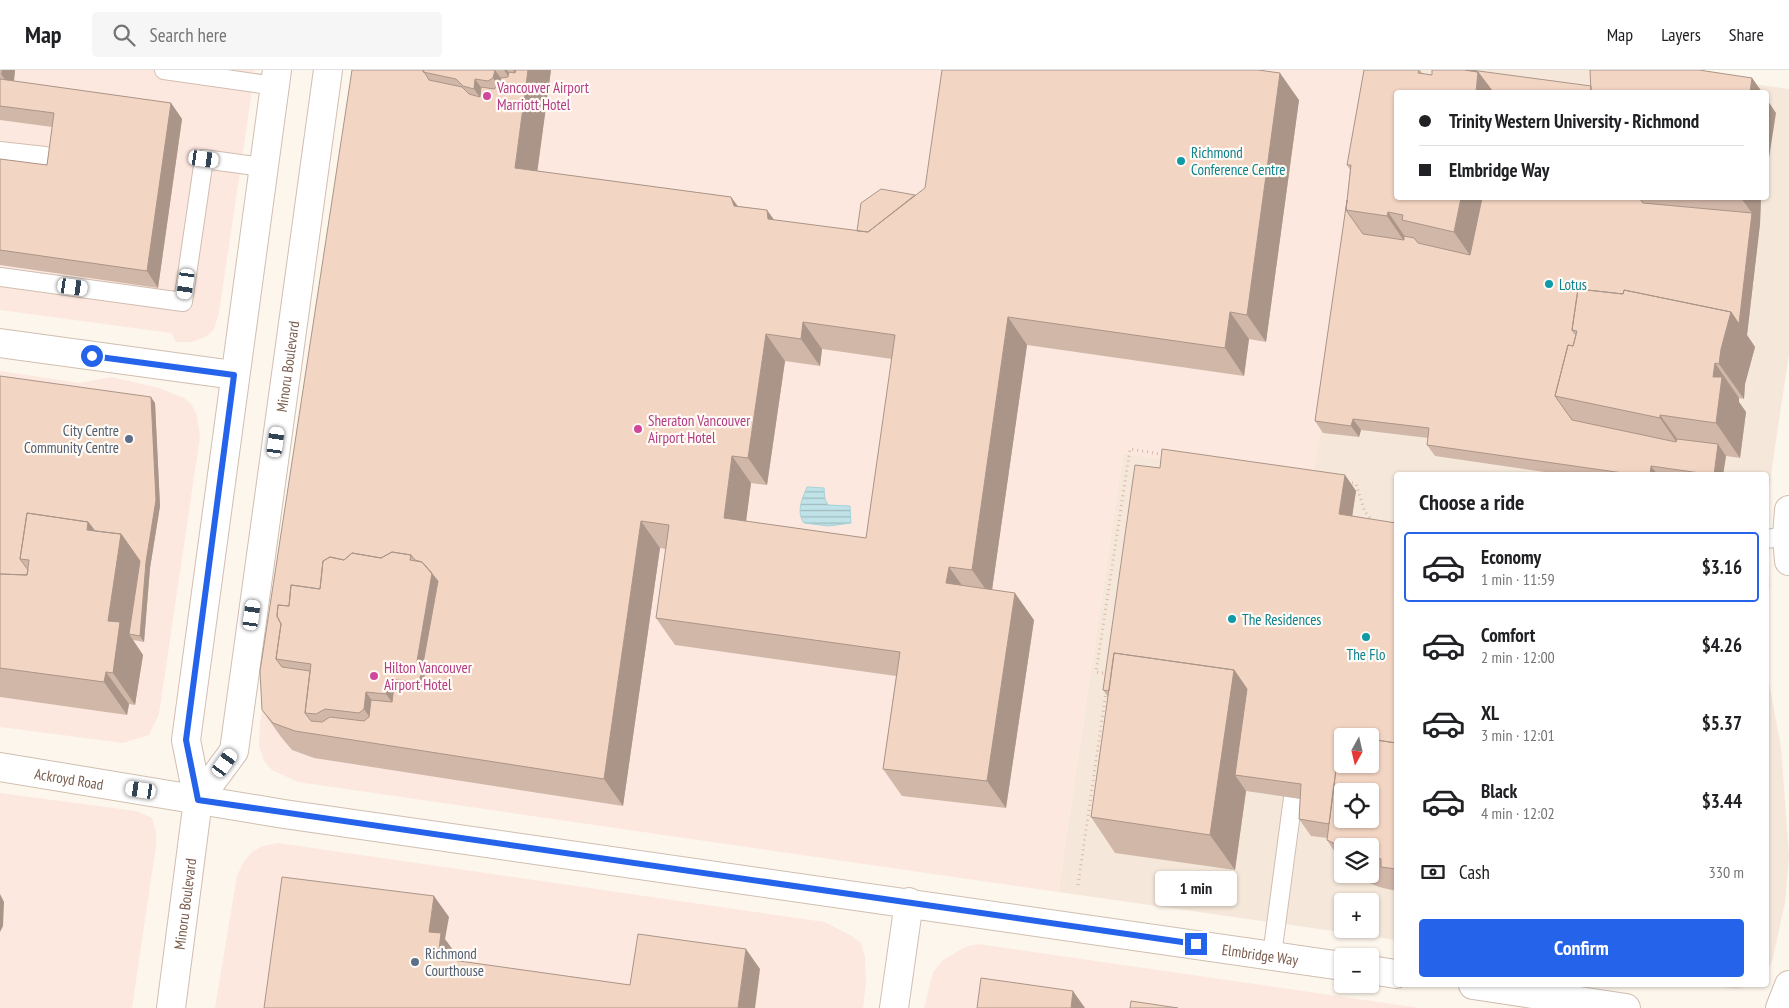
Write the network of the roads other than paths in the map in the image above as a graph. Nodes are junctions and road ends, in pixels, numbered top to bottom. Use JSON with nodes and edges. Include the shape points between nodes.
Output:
{"nodes":[{"id":1,"x":164,"y":70,"type":"edge"},
{"id":2,"x":328,"y":70,"type":"edge"},
{"id":3,"x":227,"y":74,"type":"edge"},
{"id":4,"x":276,"y":78,"type":"edge"},
{"id":5,"x":0,"y":150,"type":"edge"},
{"id":6,"x":45,"y":156,"type":"dead end"},
{"id":7,"x":263,"y":167,"type":"junction"},
{"id":8,"x":0,"y":277,"type":"edge"},
{"id":9,"x":0,"y":343,"type":"edge"},
{"id":10,"x":234,"y":375,"type":"junction"},
{"id":11,"x":0,"y":767,"type":"edge"},
{"id":12,"x":1293,"y":798,"type":"edge"},
{"id":13,"x":198,"y":800,"type":"junction"},
{"id":14,"x":909,"y":902,"type":"junction"},
{"id":15,"x":1272,"y":955,"type":"junction"},
{"id":16,"x":1334,"y":965,"type":"edge"},
{"id":17,"x":1379,"y":971,"type":"edge"},
{"id":18,"x":1394,"y":974,"type":"edge"},
{"id":19,"x":1789,"y":985,"type":"edge"},
{"id":20,"x":1485,"y":987,"type":"edge"},
{"id":21,"x":171,"y":1008,"type":"edge"},
{"id":22,"x":894,"y":1008,"type":"edge"},
{"id":23,"x":1626,"y":1008,"type":"edge"},
{"id":24,"x":1780,"y":1008,"type":"edge"}],
"edges":[{"from":1,"to":3,"type":"lane"},
{"from":2,"to":13,"type":"street","name":"Minoru Boulevard","via":[[234,750]]},
{"from":3,"to":4,"type":"lane"},
{"from":4,"to":7,"type":"street","name":"Minoru Boulevard"},
{"from":5,"to":6,"type":"lane"},
{"from":7,"to":8,"type":"lane","via":[[204,159],[183,302]]},
{"from":7,"to":10,"type":"street","name":"Minoru Boulevard"},
{"from":9,"to":10,"type":"street"},
{"from":10,"to":13,"type":"street","name":"Minoru Boulevard","via":[[186,740]]},
{"from":11,"to":13,"type":"street","name":"Ackroyd Road"},
{"from":12,"to":15,"type":"lane"},
{"from":13,"to":14,"type":"street","name":"Elmbridge Way"},
{"from":13,"to":21,"type":"street","name":"Minoru Boulevard"},
{"from":14,"to":15,"type":"street","name":"Elmbridge Way"},
{"from":14,"to":22,"type":"street"},
{"from":15,"to":16,"type":"street","name":"Elmbridge Way"},
{"from":17,"to":18,"type":"street"},
{"from":19,"to":24,"type":"street"},
{"from":20,"to":23,"type":"street"}]}
